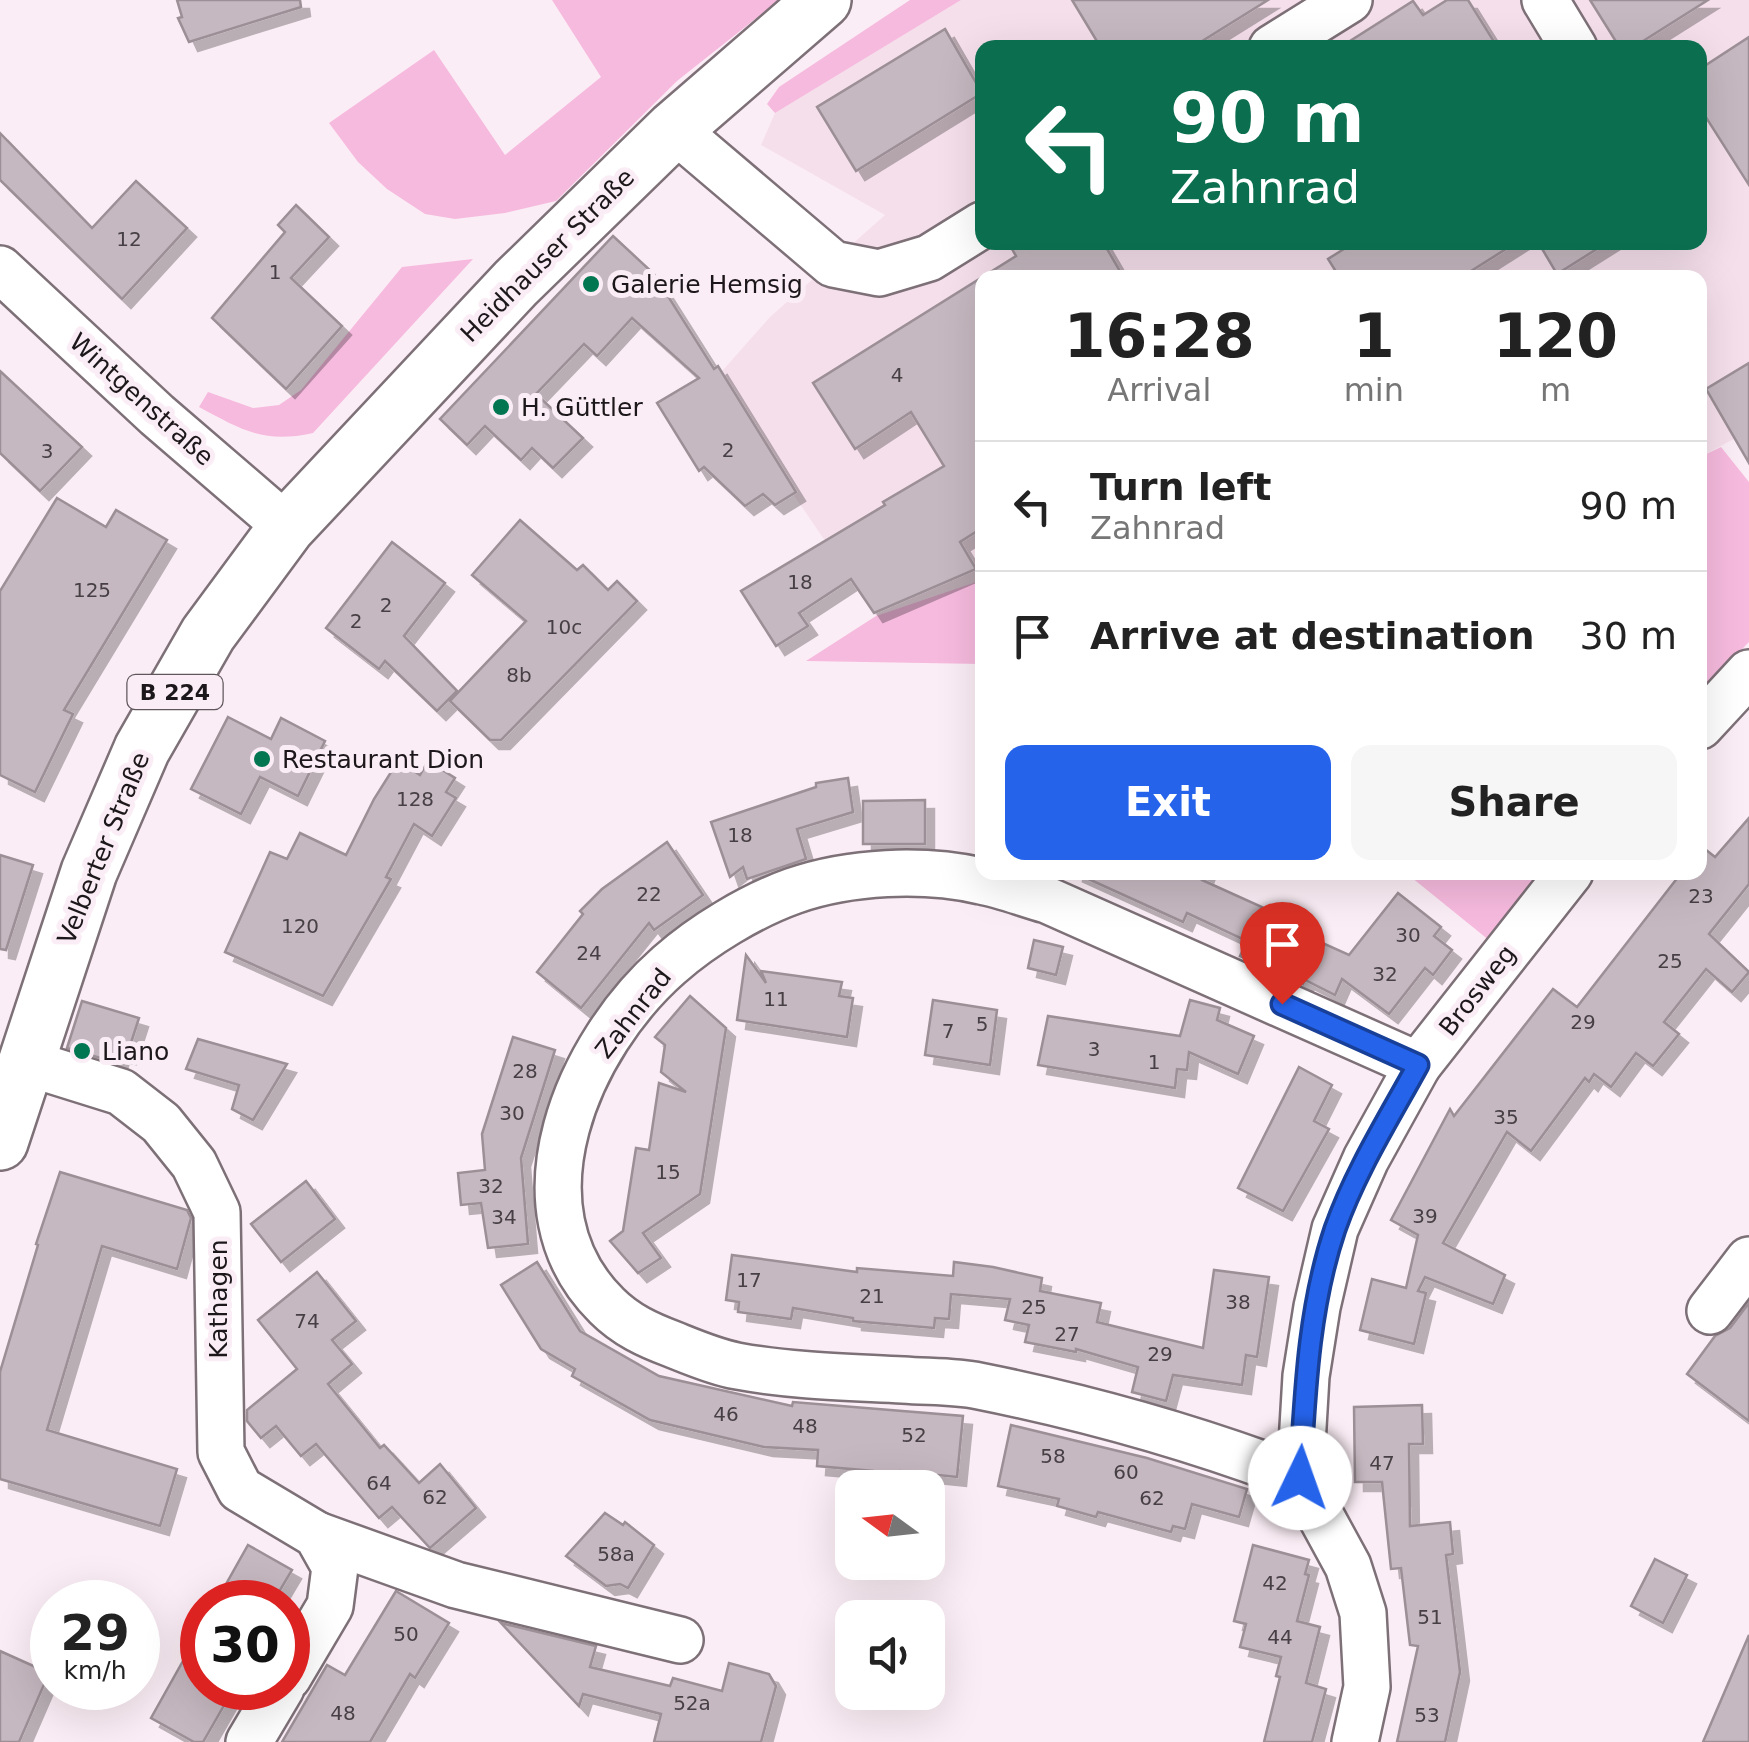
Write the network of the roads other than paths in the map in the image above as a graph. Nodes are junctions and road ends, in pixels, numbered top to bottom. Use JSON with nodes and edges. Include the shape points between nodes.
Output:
{"nodes":[{"id":1,"x":823,"y":0,"type":"edge"},
{"id":2,"x":1349,"y":0,"type":"edge"},
{"id":3,"x":1545,"y":0,"type":"edge"},
{"id":4,"x":1285,"y":40,"type":"edge"},
{"id":5,"x":1569,"y":40,"type":"edge"},
{"id":6,"x":674,"y":128,"type":"junction"},
{"id":7,"x":975,"y":229,"type":"edge"},
{"id":8,"x":0,"y":269,"type":"edge"},
{"id":9,"x":287,"y":528,"type":"junction"},
{"id":10,"x":1749,"y":673,"type":"edge"},
{"id":11,"x":1707,"y":718,"type":"edge"},
{"id":12,"x":975,"y":880,"type":"edge"},
{"id":13,"x":975,"y":880,"type":"edge"},
{"id":14,"x":1564,"y":880,"type":"edge"},
{"id":15,"x":24,"y":1062,"type":"junction"},
{"id":16,"x":1418,"y":1065,"type":"junction"},
{"id":17,"x":0,"y":1142,"type":"edge"},
{"id":18,"x":1749,"y":1260,"type":"edge"},
{"id":19,"x":1710,"y":1312,"type":"dead end"},
{"id":20,"x":1300,"y":1478,"type":"junction"},
{"id":21,"x":317,"y":1535,"type":"junction"},
{"id":22,"x":310,"y":1640,"type":"edge"},
{"id":23,"x":680,"y":1640,"type":"dead end"},
{"id":24,"x":268,"y":1710,"type":"edge"},
{"id":25,"x":249,"y":1742,"type":"edge"},
{"id":26,"x":1356,"y":1742,"type":"edge"}],
"edges":[{"from":1,"to":6,"type":"main road","name":"Heidhauser Straße","number":"B 224"},
{"from":2,"to":4,"type":"street"},
{"from":3,"to":5,"type":"street"},
{"from":6,"to":7,"type":"street","via":[[832,264],[879,273],[929,258]]},
{"from":6,"to":9,"type":"main road","name":"Heidhauser Straße","number":"B 224","via":[[516,283]]},
{"from":8,"to":9,"type":"street","name":"Wintgenstraße"},
{"from":9,"to":15,"type":"main road","name":"Velberter Straße","number":"B 224","via":[[208,634],[142,749],[89,872]]},
{"from":10,"to":11,"type":"street"},
{"from":12,"to":16,"type":"street","name":"Zahnrad","via":[[1047,900]]},
{"from":13,"to":20,"type":"street","name":"Zahnrad","via":[[885,875],[792,892],[668,966],[606,1039],[559,1150],[557,1204],[580,1270],[606,1306],[639,1331],[733,1366],[974,1384],[1112,1415]]},
{"from":14,"to":16,"type":"street","name":"Brosweg"},
{"from":15,"to":17,"type":"main road","name":"Velberter Straße","number":"B 224"},
{"from":15,"to":21,"type":"street","name":"Kathagen","via":[[122,1092],[161,1123],[194,1164],[218,1212],[220,1452],[240,1489]]},
{"from":16,"to":20,"type":"street","name":"Brosweg","via":[[1335,1229],[1306,1376]]},
{"from":18,"to":19,"type":"street"},
{"from":20,"to":26,"type":"street","via":[[1348,1566],[1363,1613],[1367,1686]]},
{"from":21,"to":22,"type":"street","via":[[335,1568],[330,1606]]},
{"from":21,"to":23,"type":"street","name":"Kathagen","via":[[456,1585]]},
{"from":24,"to":25,"type":"street"}]}
